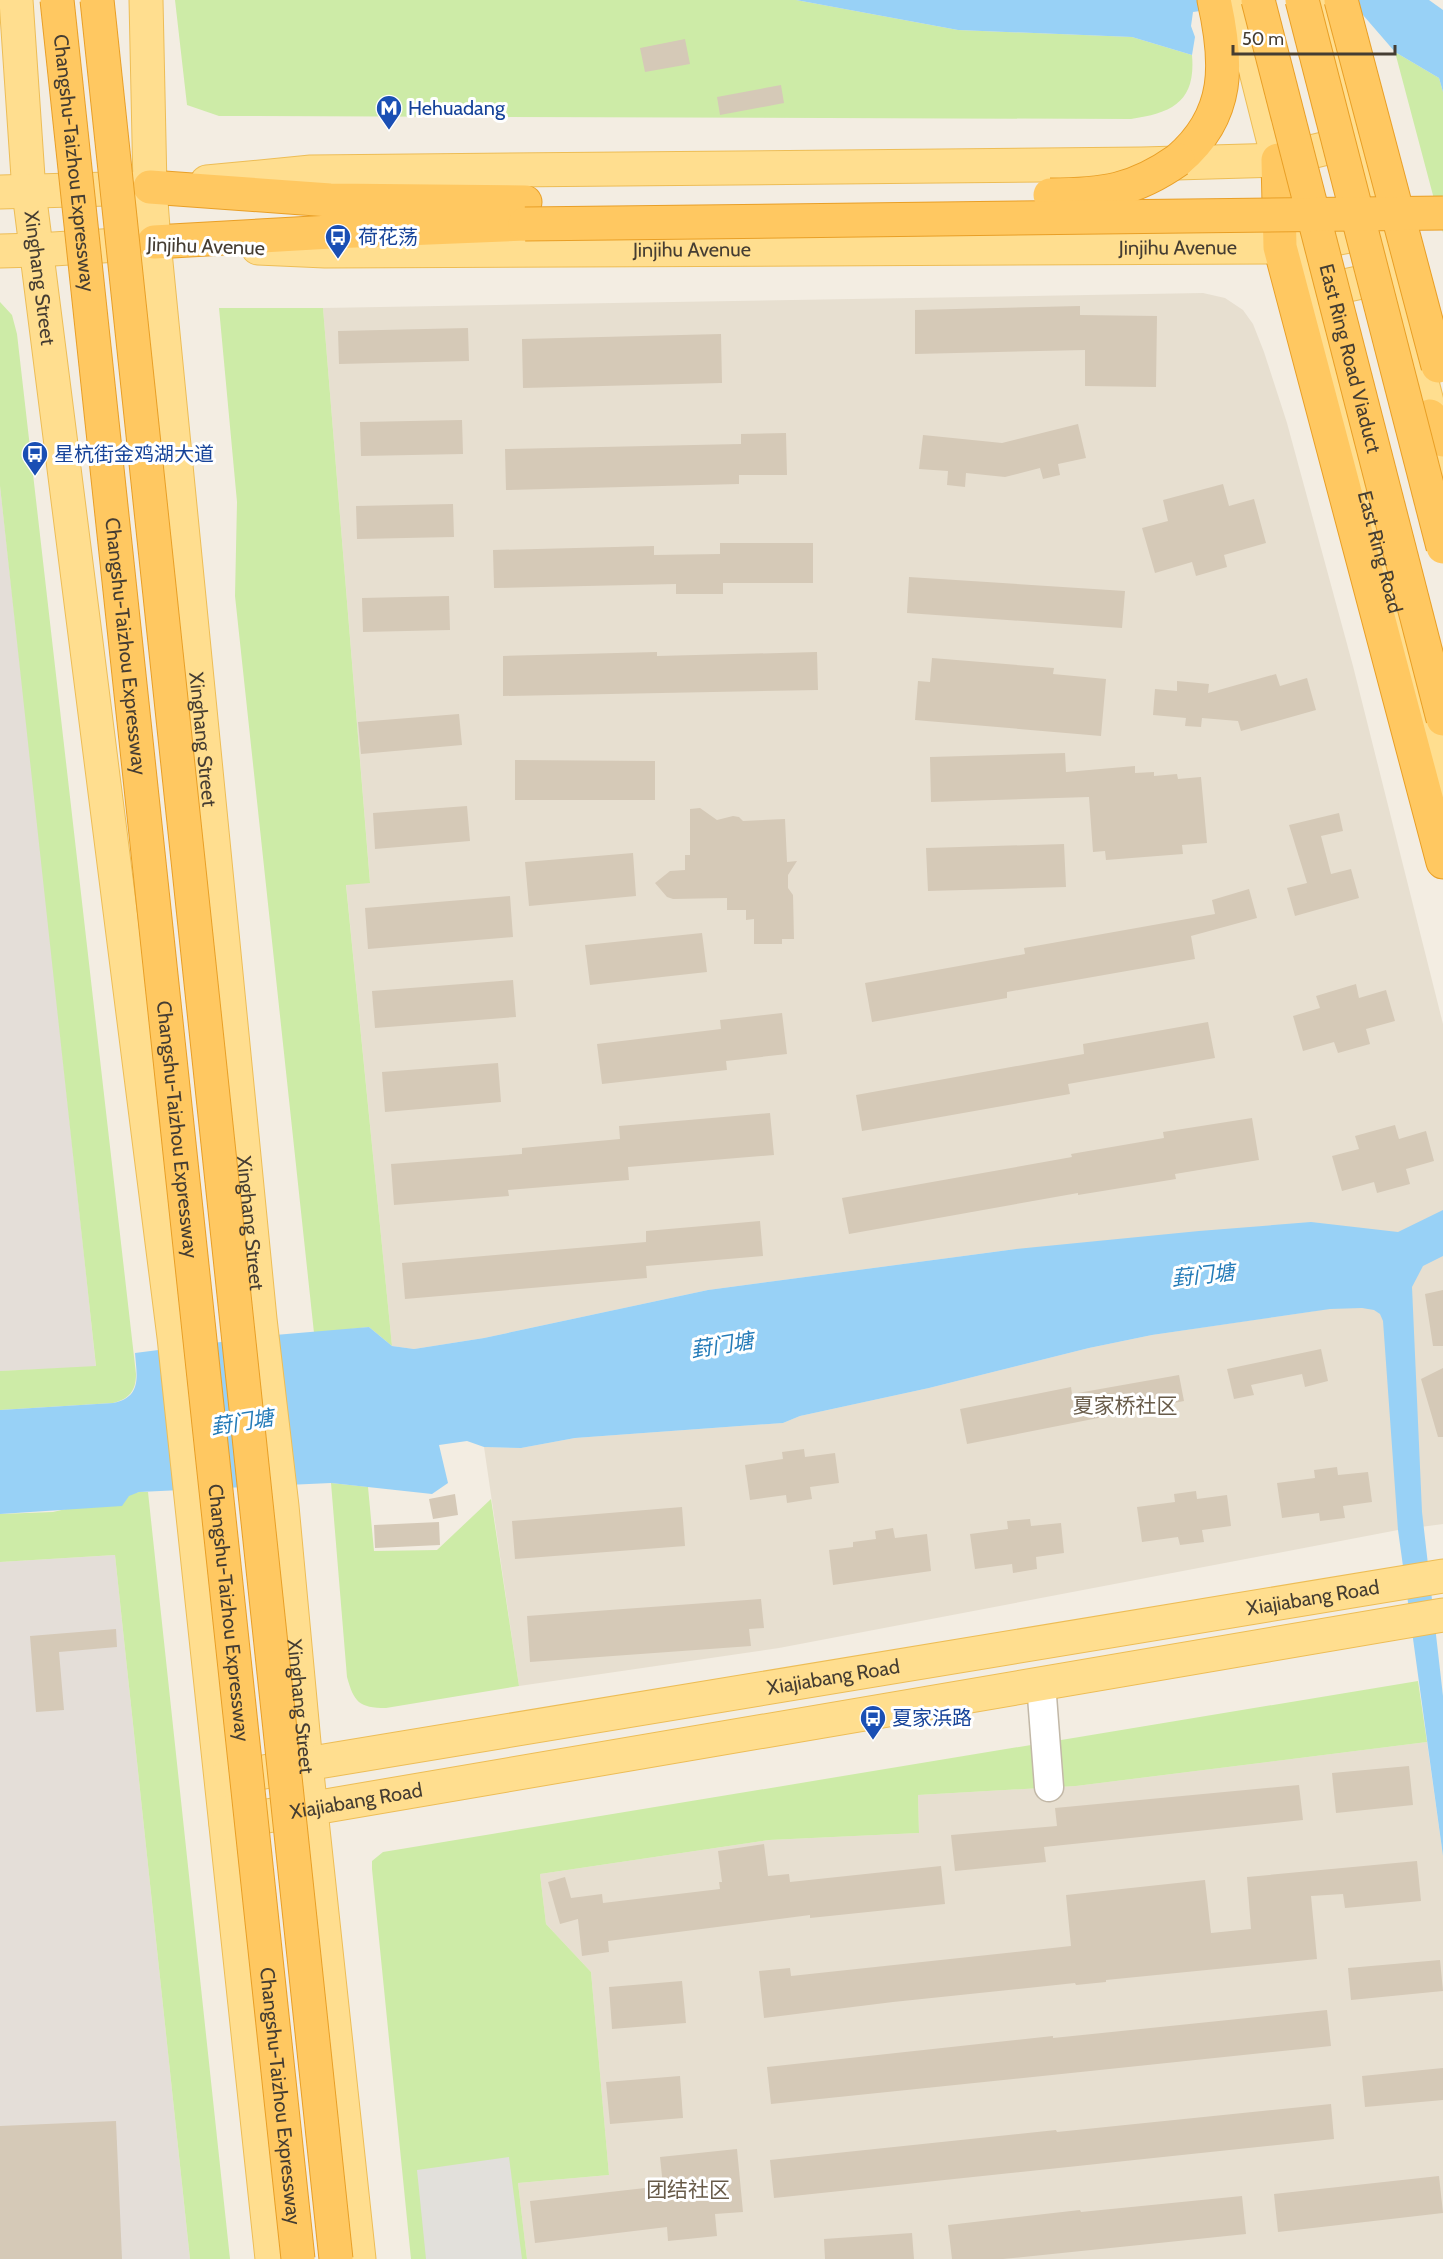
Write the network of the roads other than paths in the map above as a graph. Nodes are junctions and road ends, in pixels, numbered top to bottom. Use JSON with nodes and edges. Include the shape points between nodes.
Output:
{"nodes":[{"id":1,"x":16,"y":0,"type":"edge"},
{"id":2,"x":57,"y":0,"type":"edge"},
{"id":3,"x":97,"y":0,"type":"edge"},
{"id":4,"x":146,"y":0,"type":"edge"},
{"id":5,"x":1324,"y":3,"type":"edge"},
{"id":6,"x":1238,"y":4,"type":"edge"},
{"id":7,"x":1360,"y":140,"type":"junction"},
{"id":8,"x":1278,"y":160,"type":"junction"},
{"id":9,"x":150,"y":187,"type":"junction"},
{"id":10,"x":14,"y":192,"type":"edge"},
{"id":11,"x":525,"y":213,"type":"junction"},
{"id":12,"x":1443,"y":213,"type":"edge"},
{"id":13,"x":1383,"y":229,"type":"junction"},
{"id":14,"x":154,"y":242,"type":"junction"},
{"id":15,"x":1290,"y":246,"type":"junction"},
{"id":16,"x":37,"y":250,"type":"junction"},
{"id":17,"x":0,"y":251,"type":"edge"},
{"id":18,"x":1394,"y":275,"type":"junction"},
{"id":19,"x":1312,"y":293,"type":"junction"},
{"id":20,"x":1443,"y":380,"type":"edge"},
{"id":21,"x":1437,"y":428,"type":"edge"},
{"id":22,"x":1443,"y":465,"type":"edge"},
{"id":23,"x":1443,"y":547,"type":"edge"},
{"id":24,"x":1443,"y":719,"type":"edge"},
{"id":25,"x":1443,"y":791,"type":"edge"},
{"id":26,"x":1443,"y":862,"type":"edge"},
{"id":27,"x":1441,"y":1576,"type":"edge"},
{"id":28,"x":1442,"y":1615,"type":"edge"},
{"id":29,"x":797,"y":1682,"type":"junction"},
{"id":30,"x":1041,"y":1683,"type":"junction"},
{"id":31,"x":805,"y":1724,"type":"junction"},
{"id":32,"x":306,"y":1764,"type":"junction"},
{"id":33,"x":222,"y":1780,"type":"junction"},
{"id":34,"x":1049,"y":1787,"type":"dead end"},
{"id":35,"x":312,"y":1808,"type":"junction"},
{"id":36,"x":226,"y":1823,"type":"junction"},
{"id":37,"x":272,"y":2259,"type":"edge"},
{"id":38,"x":298,"y":2259,"type":"edge"},
{"id":39,"x":336,"y":2259,"type":"edge"},
{"id":40,"x":360,"y":2259,"type":"edge"}],
"edges":[{"from":1,"to":10,"type":"main road","name":"Xinghang Street"},
{"from":2,"to":38,"type":"highway","name":"Changshu-Taizhou Expressway","bridge":true},
{"from":3,"to":39,"type":"highway","name":"Changshu-Taizhou Expressway","bridge":true},
{"from":4,"to":9,"type":"main road","name":"Xinghang Street"},
{"from":5,"to":7,"type":"main road"},
{"from":5,"to":20,"type":"highway","bridge":true},
{"from":5,"to":23,"type":"highway","bridge":true},
{"from":6,"to":8,"type":"main road"},
{"from":6,"to":11,"type":"highway","bridge":true,"via":[[1222,36],[1223,74],[1206,131],[1162,171],[1129,187],[1068,195]]},
{"from":6,"to":24,"type":"highway","name":"East Ring Road Viaduct","bridge":true},
{"from":7,"to":8,"type":"main road"},
{"from":7,"to":13,"type":"main road"},
{"from":8,"to":9,"type":"main road","via":[[311,172]]},
{"from":8,"to":15,"type":"highway"},
{"from":9,"to":10,"type":"main road"},
{"from":9,"to":11,"type":"highway"},
{"from":9,"to":14,"type":"main road","name":"Xinghang Street"},
{"from":10,"to":16,"type":"main road","name":"Xinghang Street"},
{"from":11,"to":12,"type":"highway","bridge":true},
{"from":11,"to":14,"type":"highway","via":[[331,232]]},
{"from":13,"to":15,"type":"main road","name":"Jinjihu Avenue"},
{"from":13,"to":18,"type":"main road"},
{"from":14,"to":15,"type":"main road","name":"Jinjihu Avenue","via":[[325,251]]},
{"from":14,"to":16,"type":"main road","name":"Jinjihu Avenue"},
{"from":14,"to":32,"type":"main road","name":"Xinghang Street"},
{"from":15,"to":19,"type":"main road","name":"East Ring Road"},
{"from":15,"to":26,"type":"highway"},
{"from":16,"to":17,"type":"main road","name":"Jinjihu Avenue"},
{"from":16,"to":33,"type":"main road","name":"Xinghang Street","via":[[174,1337]]},
{"from":18,"to":19,"type":"main road"},
{"from":18,"to":21,"type":"main road"},
{"from":19,"to":25,"type":"main road","name":"East Ring Road"},
{"from":21,"to":22,"type":"main road"},
{"from":27,"to":29,"type":"main road","name":"Xiajiabang Road"},
{"from":28,"to":30,"type":"main road","name":"Xiajiabang Road"},
{"from":29,"to":31,"type":"main road"},
{"from":29,"to":32,"type":"main road","name":"Xiajiabang Road"},
{"from":30,"to":31,"type":"main road","name":"Xiajiabang Road"},
{"from":30,"to":34,"type":"street"},
{"from":31,"to":35,"type":"main road","name":"Xiajiabang Road"},
{"from":32,"to":33,"type":"main road","name":"Xiajiabang Road"},
{"from":32,"to":35,"type":"main road","name":"Xinghang Street"},
{"from":33,"to":36,"type":"main road","name":"Xinghang Street"},
{"from":35,"to":36,"type":"main road","name":"Xiajiabang Road"},
{"from":35,"to":40,"type":"main road","name":"Xinghang Street"},
{"from":36,"to":37,"type":"main road","name":"Xinghang Street"}]}
